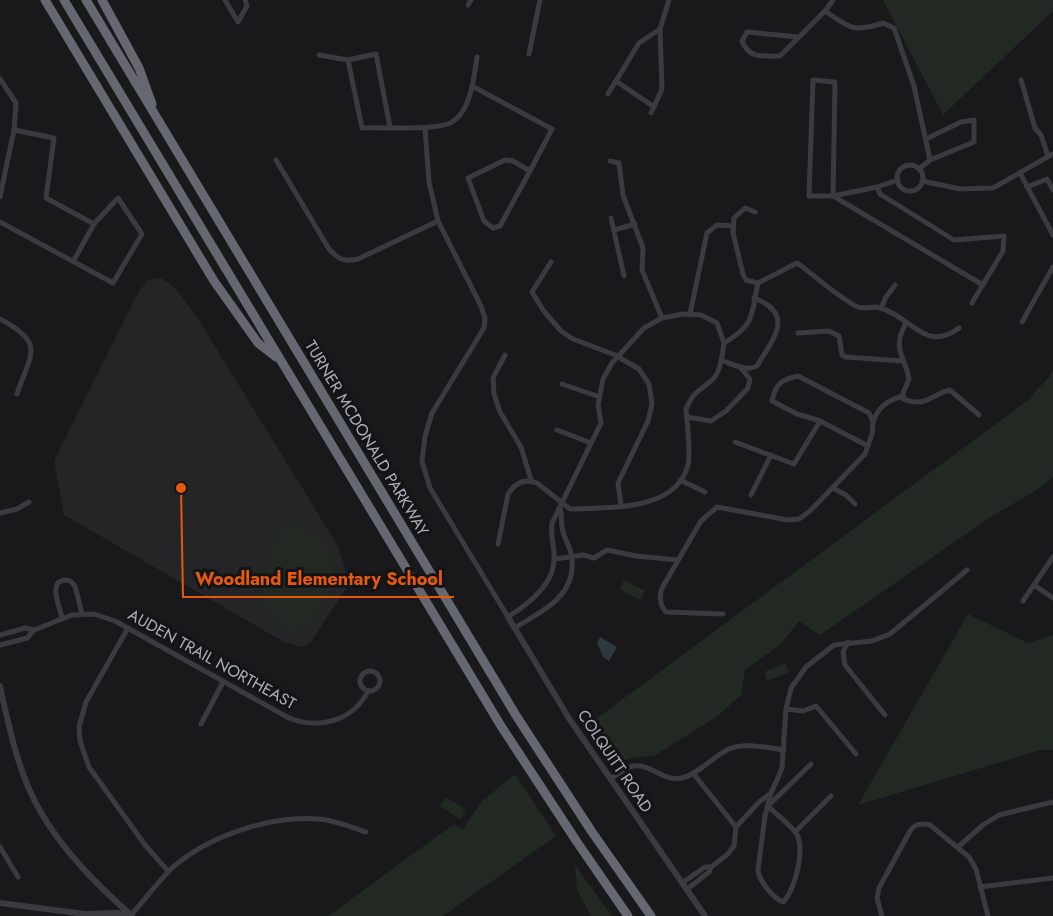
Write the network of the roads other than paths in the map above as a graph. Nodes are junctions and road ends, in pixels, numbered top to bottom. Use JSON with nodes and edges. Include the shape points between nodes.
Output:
{"nodes":[{"id":1,"x":45,"y":0,"type":"edge"},
{"id":2,"x":64,"y":0,"type":"edge"},
{"id":3,"x":86,"y":0,"type":"edge"},
{"id":4,"x":102,"y":0,"type":"edge"},
{"id":5,"x":225,"y":0,"type":"edge"},
{"id":6,"x":245,"y":0,"type":"edge"},
{"id":7,"x":540,"y":0,"type":"edge"},
{"id":8,"x":669,"y":0,"type":"edge"},
{"id":9,"x":833,"y":0,"type":"edge"},
{"id":10,"x":825,"y":11,"type":"junction"},
{"id":11,"x":660,"y":29,"type":"junction"},
{"id":12,"x":799,"y":37,"type":"junction"},
{"id":13,"x":529,"y":54,"type":"dead end"},
{"id":14,"x":319,"y":55,"type":"dead end"},
{"id":15,"x":477,"y":57,"type":"dead end"},
{"id":16,"x":348,"y":60,"type":"junction"},
{"id":17,"x":0,"y":79,"type":"edge"},
{"id":18,"x":1021,"y":80,"type":"dead end"},
{"id":19,"x":616,"y":81,"type":"junction"},
{"id":20,"x":472,"y":86,"type":"junction"},
{"id":21,"x":608,"y":94,"type":"dead end"},
{"id":22,"x":654,"y":107,"type":"junction"},
{"id":23,"x":651,"y":113,"type":"dead end"},
{"id":24,"x":157,"y":118,"type":"junction"},
{"id":25,"x":390,"y":127,"type":"junction"},
{"id":26,"x":424,"y":128,"type":"junction"},
{"id":27,"x":14,"y":130,"type":"junction"},
{"id":28,"x":926,"y":139,"type":"junction"},
{"id":29,"x":1050,"y":155,"type":"edge"},
{"id":30,"x":276,"y":160,"type":"dead end"},
{"id":31,"x":610,"y":160,"type":"dead end"},
{"id":32,"x":930,"y":160,"type":"junction"},
{"id":33,"x":919,"y":169,"type":"junction"},
{"id":34,"x":530,"y":171,"type":"junction"},
{"id":35,"x":1020,"y":172,"type":"junction"},
{"id":36,"x":898,"y":180,"type":"junction"},
{"id":37,"x":922,"y":181,"type":"junction"},
{"id":38,"x":878,"y":187,"type":"junction"},
{"id":39,"x":1027,"y":187,"type":"junction"},
{"id":40,"x":1053,"y":190,"type":"edge"},
{"id":41,"x":0,"y":196,"type":"edge"},
{"id":42,"x":832,"y":196,"type":"junction"},
{"id":43,"x":755,"y":212,"type":"dead end"},
{"id":44,"x":611,"y":218,"type":"dead end"},
{"id":45,"x":438,"y":221,"type":"junction"},
{"id":46,"x":0,"y":222,"type":"edge"},
{"id":47,"x":94,"y":224,"type":"junction"},
{"id":48,"x":635,"y":224,"type":"junction"},
{"id":49,"x":734,"y":226,"type":"junction"},
{"id":50,"x":614,"y":230,"type":"junction"},
{"id":51,"x":1053,"y":235,"type":"edge"},
{"id":52,"x":74,"y":260,"type":"junction"},
{"id":53,"x":551,"y":262,"type":"dead end"},
{"id":54,"x":1053,"y":267,"type":"edge"},
{"id":55,"x":624,"y":276,"type":"dead end"},
{"id":56,"x":758,"y":283,"type":"junction"},
{"id":57,"x":895,"y":285,"type":"dead end"},
{"id":58,"x":983,"y":285,"type":"junction"},
{"id":59,"x":754,"y":298,"type":"junction"},
{"id":60,"x":972,"y":303,"type":"dead end"},
{"id":61,"x":881,"y":308,"type":"junction"},
{"id":62,"x":690,"y":314,"type":"junction"},
{"id":63,"x":662,"y":318,"type":"junction"},
{"id":64,"x":0,"y":319,"type":"edge"},
{"id":65,"x":1022,"y":322,"type":"dead end"},
{"id":66,"x":906,"y":323,"type":"junction"},
{"id":67,"x":959,"y":328,"type":"dead end"},
{"id":68,"x":798,"y":333,"type":"dead end"},
{"id":69,"x":724,"y":344,"type":"junction"},
{"id":70,"x":505,"y":355,"type":"dead end"},
{"id":71,"x":618,"y":357,"type":"junction"},
{"id":72,"x":721,"y":360,"type":"junction"},
{"id":73,"x":281,"y":361,"type":"junction"},
{"id":74,"x":902,"y":361,"type":"junction"},
{"id":75,"x":740,"y":367,"type":"junction"},
{"id":76,"x":562,"y":384,"type":"dead end"},
{"id":77,"x":17,"y":394,"type":"dead end"},
{"id":78,"x":903,"y":396,"type":"junction"},
{"id":79,"x":600,"y":397,"type":"junction"},
{"id":80,"x":979,"y":416,"type":"dead end"},
{"id":81,"x":687,"y":417,"type":"junction"},
{"id":82,"x":820,"y":421,"type":"junction"},
{"id":83,"x":873,"y":422,"type":"junction"},
{"id":84,"x":557,"y":430,"type":"dead end"},
{"id":85,"x":735,"y":442,"type":"dead end"},
{"id":86,"x":591,"y":443,"type":"junction"},
{"id":87,"x":868,"y":446,"type":"junction"},
{"id":88,"x":771,"y":455,"type":"junction"},
{"id":89,"x":531,"y":480,"type":"junction"},
{"id":90,"x":680,"y":480,"type":"junction"},
{"id":91,"x":833,"y":488,"type":"junction"},
{"id":92,"x":705,"y":492,"type":"dead end"},
{"id":93,"x":751,"y":495,"type":"dead end"},
{"id":94,"x":29,"y":502,"type":"dead end"},
{"id":95,"x":855,"y":504,"type":"dead end"},
{"id":96,"x":561,"y":506,"type":"junction"},
{"id":97,"x":621,"y":506,"type":"junction"},
{"id":98,"x":0,"y":513,"type":"edge"},
{"id":99,"x":498,"y":544,"type":"dead end"},
{"id":100,"x":572,"y":557,"type":"junction"},
{"id":101,"x":1053,"y":557,"type":"edge"},
{"id":102,"x":555,"y":559,"type":"junction"},
{"id":103,"x":678,"y":560,"type":"junction"},
{"id":104,"x":967,"y":570,"type":"dead end"},
{"id":105,"x":1034,"y":585,"type":"junction"},
{"id":106,"x":1053,"y":598,"type":"edge"},
{"id":107,"x":1023,"y":601,"type":"dead end"},
{"id":108,"x":82,"y":614,"type":"junction"},
{"id":109,"x":723,"y":614,"type":"dead end"},
{"id":110,"x":62,"y":617,"type":"junction"},
{"id":111,"x":508,"y":617,"type":"junction"},
{"id":112,"x":516,"y":627,"type":"junction"},
{"id":113,"x":128,"y":628,"type":"junction"},
{"id":114,"x":34,"y":630,"type":"junction"},
{"id":115,"x":0,"y":635,"type":"edge"},
{"id":116,"x":848,"y":642,"type":"junction"},
{"id":117,"x":0,"y":645,"type":"edge"},
{"id":118,"x":224,"y":682,"type":"junction"},
{"id":119,"x":0,"y":686,"type":"edge"},
{"id":120,"x":368,"y":691,"type":"dead end"},
{"id":121,"x":786,"y":709,"type":"junction"},
{"id":122,"x":885,"y":715,"type":"dead end"},
{"id":123,"x":201,"y":723,"type":"dead end"},
{"id":124,"x":784,"y":750,"type":"junction"},
{"id":125,"x":856,"y":754,"type":"dead end"},
{"id":126,"x":812,"y":764,"type":"dead end"},
{"id":127,"x":693,"y":773,"type":"junction"},
{"id":128,"x":610,"y":780,"type":"junction"},
{"id":129,"x":771,"y":793,"type":"junction"},
{"id":130,"x":831,"y":796,"type":"dead end"},
{"id":131,"x":1053,"y":802,"type":"edge"},
{"id":132,"x":768,"y":806,"type":"junction"},
{"id":133,"x":736,"y":827,"type":"junction"},
{"id":134,"x":366,"y":832,"type":"dead end"},
{"id":135,"x":795,"y":832,"type":"junction"},
{"id":136,"x":0,"y":847,"type":"edge"},
{"id":137,"x":958,"y":847,"type":"junction"},
{"id":138,"x":168,"y":871,"type":"junction"},
{"id":139,"x":18,"y":877,"type":"dead end"},
{"id":140,"x":1053,"y":878,"type":"edge"},
{"id":141,"x":684,"y":886,"type":"junction"},
{"id":142,"x":980,"y":887,"type":"junction"},
{"id":143,"x":0,"y":903,"type":"edge"},
{"id":144,"x":131,"y":916,"type":"edge"},
{"id":145,"x":628,"y":916,"type":"edge"},
{"id":146,"x":651,"y":916,"type":"edge"},
{"id":147,"x":705,"y":916,"type":"edge"},
{"id":148,"x":882,"y":916,"type":"edge"},
{"id":149,"x":988,"y":916,"type":"edge"}],
"edges":[{"from":1,"to":73,"type":"highway","via":[[214,281],[258,343]]},
{"from":2,"to":73,"type":"highway","name":"TURNER MCDONALD PARKWAY"},
{"from":3,"to":24,"type":"highway","name":"TURNER MCDONALD PARKWAY"},
{"from":4,"to":24,"type":"highway","via":[[139,68]]},
{"from":5,"to":6,"type":"street","via":[[238,22],[247,6]]},
{"from":7,"to":13,"type":"street"},
{"from":8,"to":11,"type":"street"},
{"from":9,"to":10,"type":"street"},
{"from":10,"to":12,"type":"street"},
{"from":10,"to":28,"type":"street","via":[[854,29],[883,23],[894,28],[914,86]]},
{"from":11,"to":19,"type":"street","via":[[639,43]]},
{"from":11,"to":22,"type":"street","via":[[662,89]]},
{"from":12,"to":12,"type":"street","via":[[780,56],[753,55],[742,41],[747,32]]},
{"from":14,"to":16,"type":"street"},
{"from":15,"to":20,"type":"street"},
{"from":16,"to":25,"type":"street","via":[[362,128]]},
{"from":16,"to":25,"type":"street","via":[[375,54]]},
{"from":17,"to":27,"type":"street","via":[[16,102]]},
{"from":18,"to":29,"type":"street","via":[[1035,128]]},
{"from":19,"to":21,"type":"street"},
{"from":19,"to":22,"type":"street"},
{"from":20,"to":26,"type":"street","via":[[462,111],[452,123]]},
{"from":20,"to":34,"type":"street","via":[[552,129]]},
{"from":22,"to":23,"type":"street"},
{"from":24,"to":146,"type":"highway","name":"TURNER MCDONALD PARKWAY","via":[[517,717]]},
{"from":25,"to":26,"type":"street"},
{"from":26,"to":45,"type":"street","via":[[429,182]]},
{"from":27,"to":41,"type":"street"},
{"from":27,"to":47,"type":"street","via":[[54,138],[46,198]]},
{"from":28,"to":32,"type":"street"},
{"from":28,"to":32,"type":"street","via":[[974,120],[974,142]]},
{"from":29,"to":35,"type":"street"},
{"from":30,"to":45,"type":"street","via":[[329,249],[346,262]]},
{"from":31,"to":48,"type":"street","via":[[620,162],[623,195]]},
{"from":32,"to":33,"type":"street"},
{"from":33,"to":36,"type":"street","via":[[903,167]]},
{"from":33,"to":37,"type":"street"},
{"from":34,"to":34,"type":"street","via":[[500,226],[493,228],[484,220],[468,178],[505,160]]},
{"from":35,"to":37,"type":"street","via":[[993,188],[974,190]]},
{"from":35,"to":39,"type":"street"},
{"from":36,"to":37,"type":"street","via":[[908,190]]},
{"from":36,"to":38,"type":"street"},
{"from":38,"to":42,"type":"street"},
{"from":38,"to":58,"type":"street","via":[[880,194],[954,240],[1004,236],[1003,251]]},
{"from":39,"to":40,"type":"street","via":[[1047,179]]},
{"from":39,"to":51,"type":"street"},
{"from":42,"to":42,"type":"street","via":[[808,196],[813,80],[835,82]]},
{"from":42,"to":58,"type":"street"},
{"from":43,"to":49,"type":"street","via":[[745,208],[734,218]]},
{"from":44,"to":50,"type":"street"},
{"from":45,"to":111,"type":"street","via":[[485,318],[484,328],[432,413],[422,461],[430,488]]},
{"from":46,"to":52,"type":"street"},
{"from":47,"to":52,"type":"street"},
{"from":47,"to":52,"type":"street","via":[[118,198],[142,234],[113,283]]},
{"from":48,"to":50,"type":"street"},
{"from":48,"to":63,"type":"street","via":[[643,248],[642,270]]},
{"from":49,"to":56,"type":"street","via":[[743,274],[746,280]]},
{"from":49,"to":62,"type":"street","via":[[717,225],[707,233]]},
{"from":50,"to":55,"type":"street"},
{"from":53,"to":71,"type":"street","via":[[532,292],[543,310],[573,339]]},
{"from":54,"to":65,"type":"street"},
{"from":56,"to":59,"type":"street"},
{"from":56,"to":61,"type":"street","via":[[797,263],[861,308]]},
{"from":57,"to":61,"type":"street"},
{"from":58,"to":60,"type":"street"},
{"from":59,"to":69,"type":"street","via":[[750,321],[741,334]]},
{"from":59,"to":75,"type":"street","via":[[771,307],[779,326],[757,366]]},
{"from":61,"to":66,"type":"street"},
{"from":62,"to":63,"type":"street"},
{"from":62,"to":69,"type":"street","via":[[717,323]]},
{"from":63,"to":71,"type":"street","via":[[644,328]]},
{"from":64,"to":77,"type":"street","via":[[24,333],[31,347],[29,365]]},
{"from":66,"to":67,"type":"street","via":[[940,338]]},
{"from":66,"to":74,"type":"street","via":[[900,333]]},
{"from":68,"to":74,"type":"street","via":[[829,331],[839,336],[842,355],[846,357]]},
{"from":69,"to":72,"type":"street"},
{"from":70,"to":89,"type":"street","via":[[493,378],[494,394]]},
{"from":71,"to":79,"type":"street","via":[[603,379]]},
{"from":71,"to":97,"type":"street","via":[[639,369],[649,384],[652,404],[648,421],[618,483]]},
{"from":72,"to":75,"type":"street"},
{"from":72,"to":81,"type":"street","via":[[714,379],[690,400]]},
{"from":73,"to":145,"type":"highway","name":"TURNER MCDONALD PARKWAY","via":[[501,726]]},
{"from":74,"to":78,"type":"street","via":[[909,379]]},
{"from":75,"to":81,"type":"street","via":[[750,379],[748,388],[726,411],[711,421]]},
{"from":76,"to":79,"type":"street"},
{"from":78,"to":80,"type":"street","via":[[913,403],[930,401],[950,390]]},
{"from":78,"to":83,"type":"street","via":[[882,406]]},
{"from":79,"to":86,"type":"street","via":[[600,423]]},
{"from":81,"to":90,"type":"street","via":[[688,465]]},
{"from":82,"to":83,"type":"street","via":[[772,401],[775,389],[784,380],[798,376],[869,413]]},
{"from":82,"to":87,"type":"street"},
{"from":82,"to":88,"type":"street","via":[[794,464]]},
{"from":83,"to":87,"type":"street"},
{"from":84,"to":86,"type":"street"},
{"from":85,"to":88,"type":"street"},
{"from":86,"to":96,"type":"street"},
{"from":87,"to":91,"type":"street"},
{"from":88,"to":93,"type":"street"},
{"from":89,"to":96,"type":"street","via":[[543,486]]},
{"from":89,"to":99,"type":"street","via":[[516,484],[508,494]]},
{"from":90,"to":92,"type":"street"},
{"from":90,"to":97,"type":"street","via":[[657,500]]},
{"from":91,"to":95,"type":"street"},
{"from":91,"to":103,"type":"street","via":[[799,519],[717,507],[701,520]]},
{"from":94,"to":98,"type":"street"},
{"from":96,"to":97,"type":"street"},
{"from":96,"to":100,"type":"street","via":[[562,529]]},
{"from":96,"to":102,"type":"street","via":[[550,533]]},
{"from":100,"to":102,"type":"street"},
{"from":100,"to":103,"type":"street","via":[[594,558],[607,550]]},
{"from":100,"to":112,"type":"street","via":[[571,575],[562,596]]},
{"from":101,"to":105,"type":"street"},
{"from":102,"to":111,"type":"street","via":[[546,583]]},
{"from":103,"to":109,"type":"street","via":[[660,594],[664,611]]},
{"from":104,"to":116,"type":"street","via":[[890,634],[872,641]]},
{"from":105,"to":106,"type":"street"},
{"from":105,"to":107,"type":"street"},
{"from":108,"to":110,"type":"street","name":"AUDEN TRAIL NORTHEAST"},
{"from":108,"to":110,"type":"street","via":[[74,586],[63,580],[55,590]]},
{"from":108,"to":113,"type":"street","name":"AUDEN TRAIL NORTHEAST","via":[[105,617]]},
{"from":110,"to":114,"type":"street","name":"AUDEN TRAIL NORTHEAST"},
{"from":111,"to":112,"type":"street","name":"COLQUITT ROAD"},
{"from":112,"to":128,"type":"street","name":"COLQUITT ROAD"},
{"from":113,"to":118,"type":"street","name":"AUDEN TRAIL NORTHEAST"},
{"from":113,"to":138,"type":"street","via":[[86,702],[80,721],[80,741],[89,768]]},
{"from":114,"to":115,"type":"street","name":"AUDEN TRAIL NORTHEAST","via":[[25,628]]},
{"from":114,"to":117,"type":"street","name":"AUDEN TRAIL NORTHEAST","via":[[27,638]]},
{"from":116,"to":121,"type":"street","via":[[834,645],[806,667],[791,688]]},
{"from":116,"to":122,"type":"street","via":[[843,652],[845,665]]},
{"from":118,"to":120,"type":"street","name":"AUDEN TRAIL NORTHEAST","via":[[289,718],[311,724],[343,717],[358,706]]},
{"from":118,"to":123,"type":"street"},
{"from":119,"to":144,"type":"street","via":[[22,768],[38,808],[66,850]]},
{"from":121,"to":124,"type":"street"},
{"from":121,"to":125,"type":"street","via":[[803,711],[816,706]]},
{"from":124,"to":127,"type":"street","via":[[738,746]]},
{"from":124,"to":129,"type":"street","via":[[782,768]]},
{"from":126,"to":132,"type":"street"},
{"from":127,"to":128,"type":"street","via":[[672,779],[641,766],[630,767]]},
{"from":127,"to":133,"type":"street"},
{"from":128,"to":141,"type":"street","name":"COLQUITT ROAD"},
{"from":129,"to":132,"type":"street"},
{"from":129,"to":133,"type":"street"},
{"from":130,"to":135,"type":"street"},
{"from":131,"to":137,"type":"street","via":[[999,815]]},
{"from":132,"to":135,"type":"street"},
{"from":132,"to":135,"type":"street","via":[[758,870],[776,898],[783,902],[795,881],[800,839]]},
{"from":133,"to":141,"type":"street","via":[[734,846],[728,854],[705,867]]},
{"from":134,"to":138,"type":"street","via":[[321,819],[262,823],[216,841]]},
{"from":136,"to":139,"type":"street"},
{"from":137,"to":142,"type":"street","via":[[969,857]]},
{"from":137,"to":148,"type":"street","via":[[930,825],[912,827],[879,888]]},
{"from":138,"to":144,"type":"street"},
{"from":140,"to":142,"type":"street"},
{"from":141,"to":147,"type":"street","name":"COLQUITT ROAD"},
{"from":142,"to":149,"type":"street"},
{"from":143,"to":144,"type":"street"}]}
